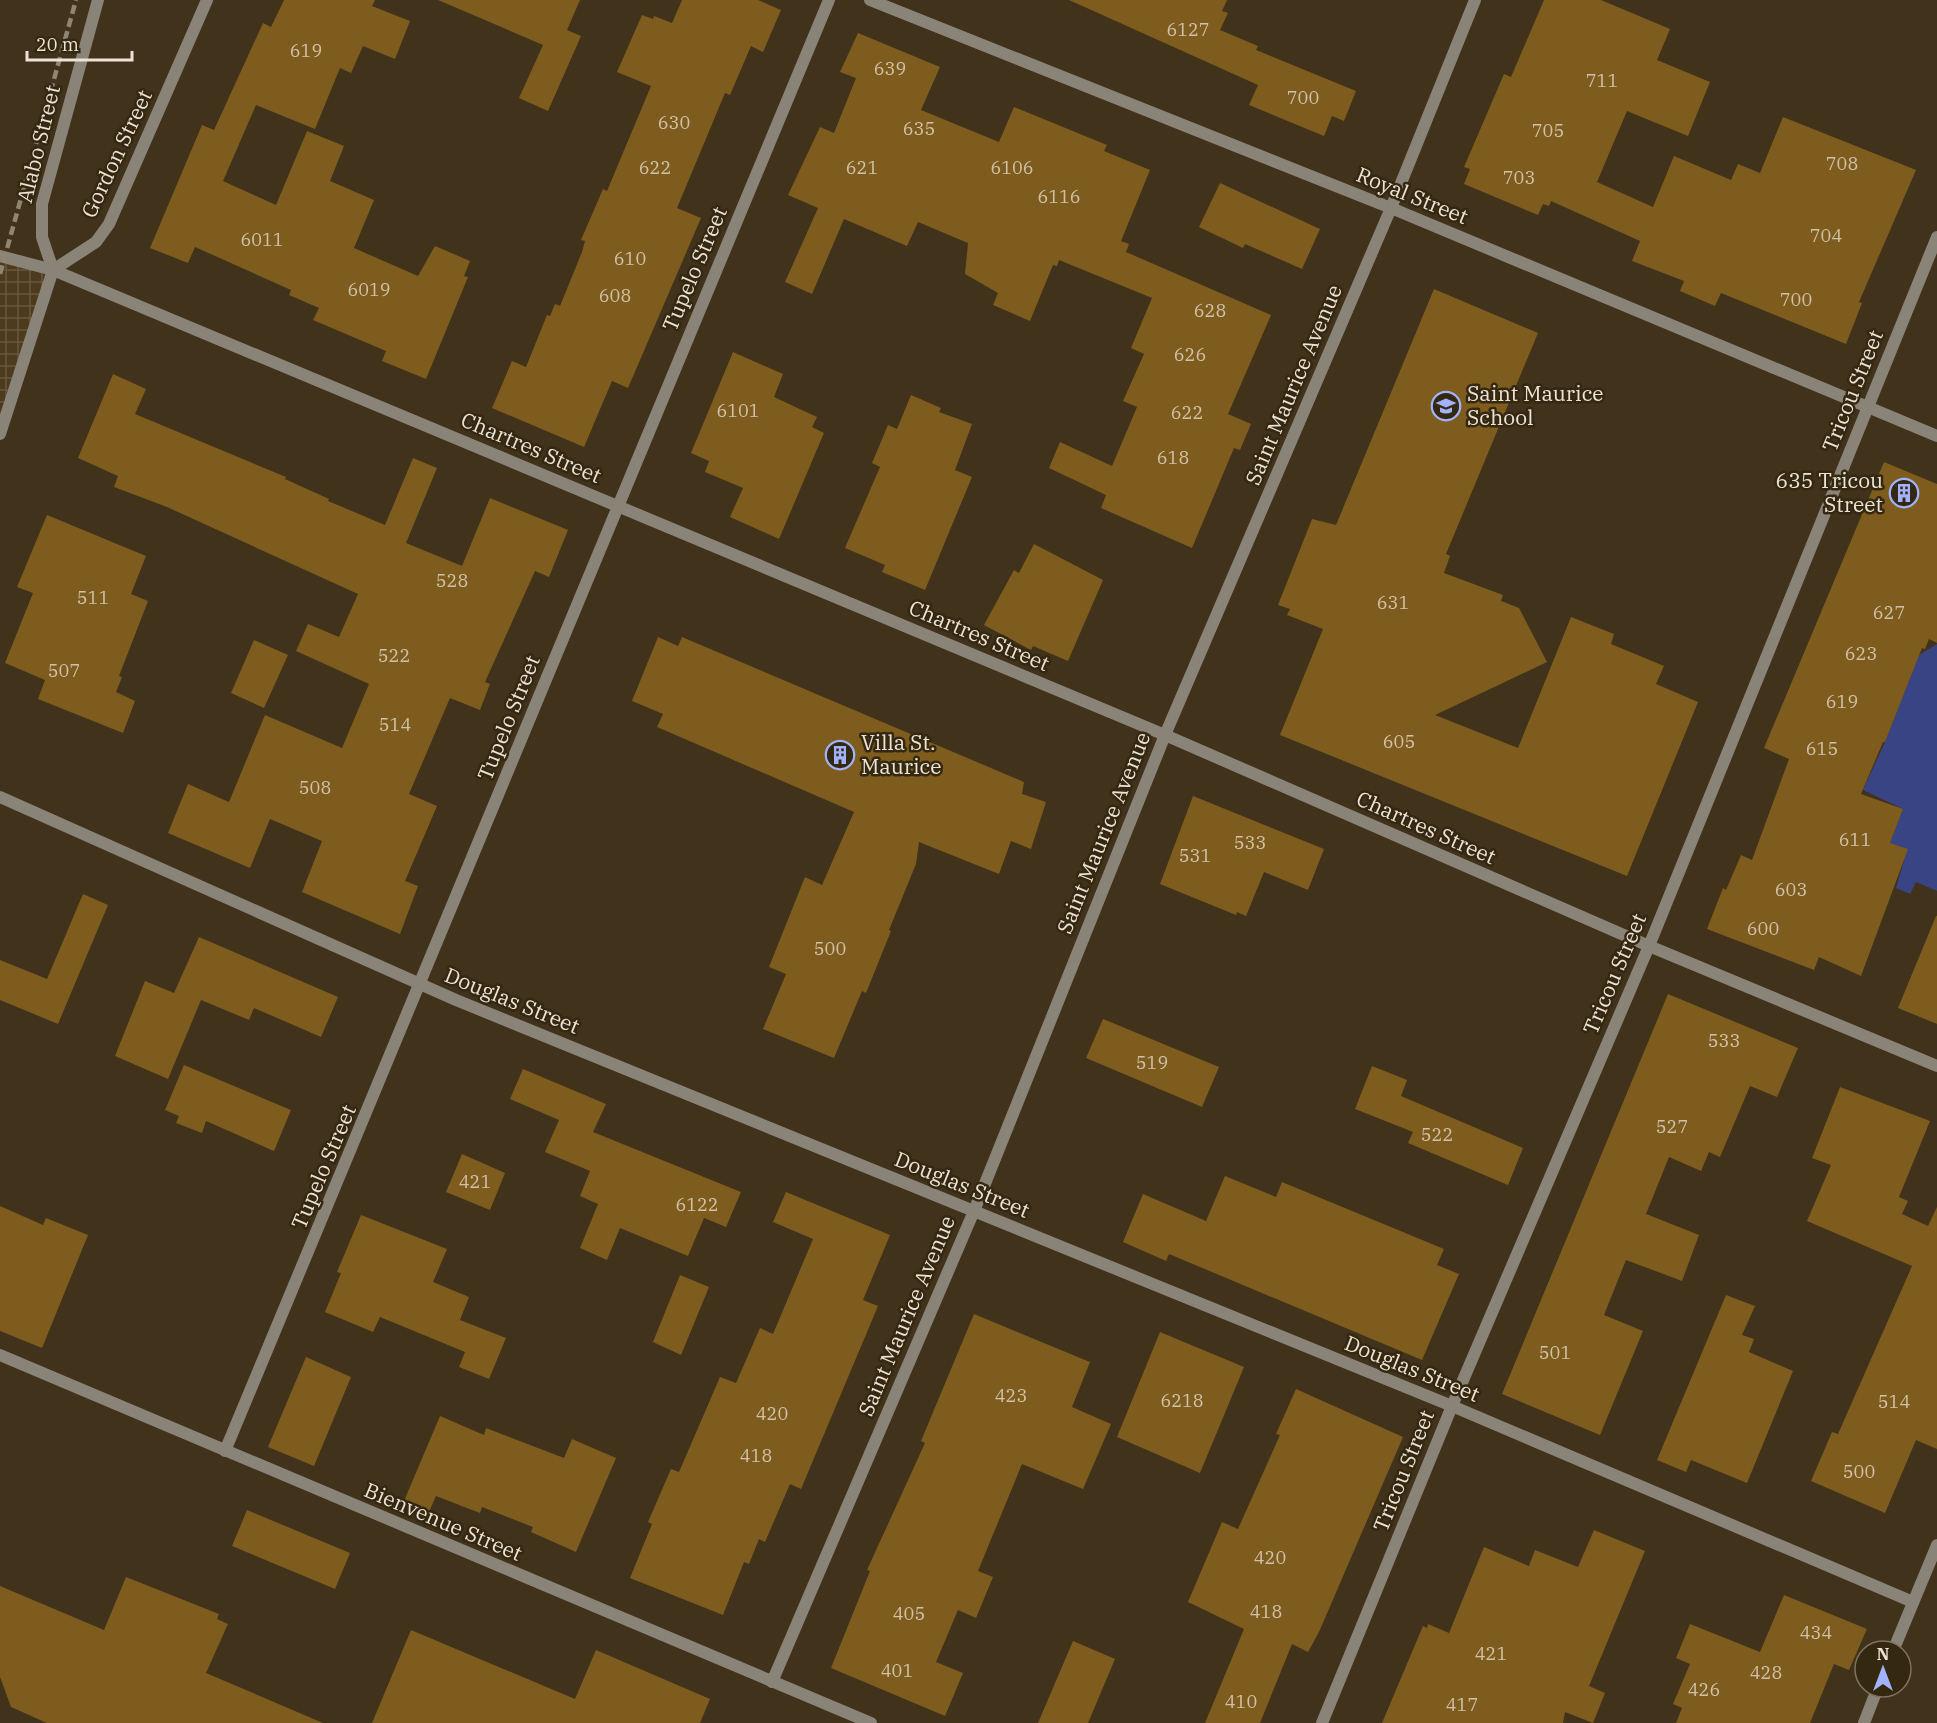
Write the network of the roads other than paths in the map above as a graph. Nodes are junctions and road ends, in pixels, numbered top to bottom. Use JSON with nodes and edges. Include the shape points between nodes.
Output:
{"nodes":[{"id":1,"x":98,"y":0,"type":"edge"},
{"id":2,"x":207,"y":0,"type":"edge"},
{"id":3,"x":829,"y":0,"type":"edge"},
{"id":4,"x":870,"y":0,"type":"edge"},
{"id":5,"x":1475,"y":0,"type":"edge"},
{"id":6,"x":1391,"y":208,"type":"junction"},
{"id":7,"x":1937,"y":237,"type":"edge"},
{"id":8,"x":0,"y":256,"type":"edge"},
{"id":9,"x":53,"y":270,"type":"junction"},
{"id":10,"x":1868,"y":406,"type":"junction"},
{"id":11,"x":0,"y":434,"type":"edge"},
{"id":12,"x":1937,"y":436,"type":"edge"},
{"id":13,"x":617,"y":505,"type":"junction"},
{"id":14,"x":1165,"y":735,"type":"junction"},
{"id":15,"x":0,"y":797,"type":"edge"},
{"id":16,"x":1649,"y":946,"type":"junction"},
{"id":17,"x":422,"y":986,"type":"junction"},
{"id":18,"x":1937,"y":1066,"type":"edge"},
{"id":19,"x":974,"y":1211,"type":"junction"},
{"id":20,"x":0,"y":1355,"type":"edge"},
{"id":21,"x":1452,"y":1406,"type":"junction"},
{"id":22,"x":225,"y":1451,"type":"junction"},
{"id":23,"x":1937,"y":1545,"type":"edge"},
{"id":24,"x":1913,"y":1602,"type":"junction"},
{"id":25,"x":1898,"y":1639,"type":"edge"},
{"id":26,"x":772,"y":1682,"type":"junction"},
{"id":27,"x":1873,"y":1699,"type":"edge"},
{"id":28,"x":871,"y":1723,"type":"edge"},
{"id":29,"x":1322,"y":1723,"type":"edge"},
{"id":30,"x":1864,"y":1723,"type":"edge"}],
"edges":[{"from":1,"to":9,"type":"street","name":"Alabo Street","via":[[42,204],[42,237]]},
{"from":2,"to":9,"type":"street","name":"Gordon Street","via":[[110,224],[96,242]]},
{"from":3,"to":13,"type":"street","name":"Tupelo Street"},
{"from":4,"to":6,"type":"street","name":"Royal Street"},
{"from":5,"to":6,"type":"street","name":"Saint Maurice Avenue"},
{"from":6,"to":10,"type":"street","name":"Royal Street"},
{"from":6,"to":14,"type":"street","name":"Saint Maurice Avenue"},
{"from":7,"to":10,"type":"street","name":"Tricou Street"},
{"from":8,"to":9,"type":"street","name":"Chartres Street"},
{"from":9,"to":11,"type":"street"},
{"from":9,"to":13,"type":"street","name":"Chartres Street"},
{"from":10,"to":12,"type":"street","name":"Royal Street"},
{"from":10,"to":16,"type":"street","name":"Tricou Street"},
{"from":13,"to":14,"type":"street","name":"Chartres Street"},
{"from":13,"to":17,"type":"street","name":"Tupelo Street"},
{"from":14,"to":16,"type":"street","name":"Chartres Street"},
{"from":14,"to":19,"type":"street","name":"Saint Maurice Avenue"},
{"from":15,"to":17,"type":"street","name":"Douglas Street"},
{"from":16,"to":18,"type":"street","name":"Chartres Street"},
{"from":16,"to":21,"type":"street","name":"Tricou Street"},
{"from":17,"to":19,"type":"street","name":"Douglas Street"},
{"from":17,"to":22,"type":"street","name":"Tupelo Street"},
{"from":19,"to":21,"type":"street","name":"Douglas Street"},
{"from":19,"to":26,"type":"street","name":"Saint Maurice Avenue"},
{"from":20,"to":22,"type":"street","name":"Bienvenue Street"},
{"from":21,"to":24,"type":"street","name":"Douglas Street"},
{"from":21,"to":29,"type":"street","name":"Tricou Street"},
{"from":22,"to":26,"type":"street","name":"Bienvenue Street"},
{"from":23,"to":24,"type":"street"},
{"from":24,"to":25,"type":"street"},
{"from":26,"to":28,"type":"street","name":"Bienvenue Street"},
{"from":27,"to":30,"type":"street"}]}
